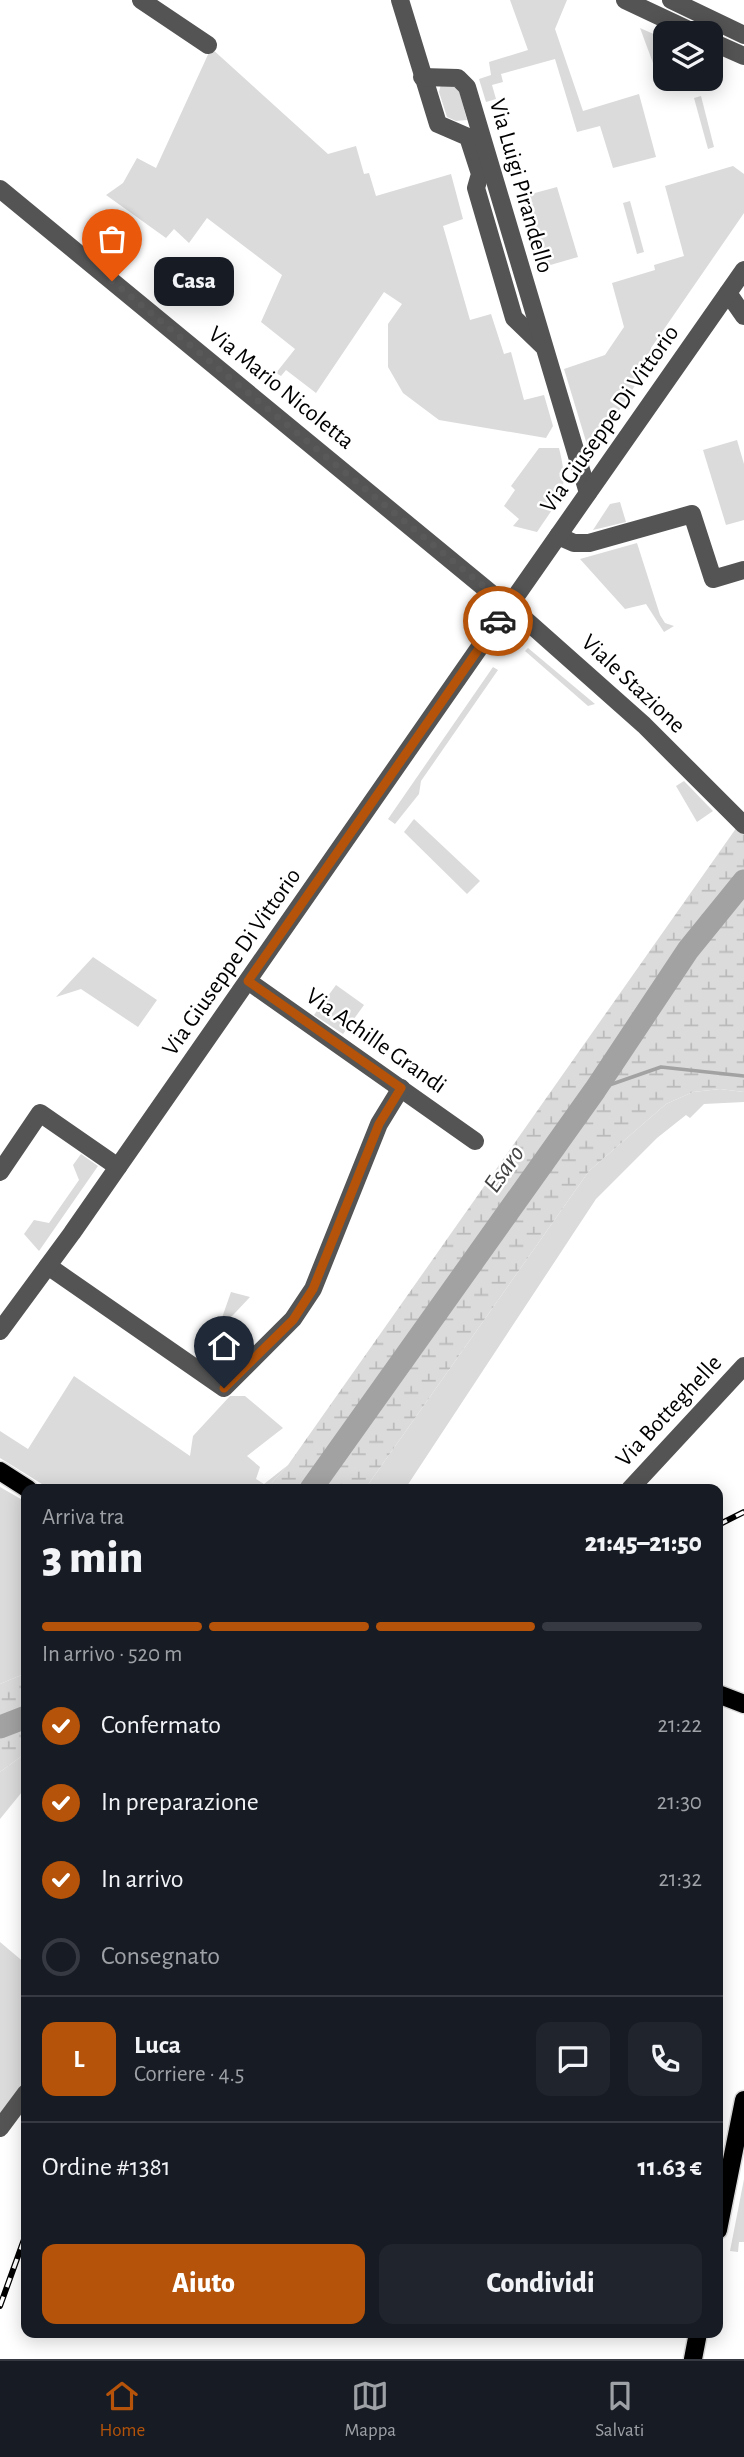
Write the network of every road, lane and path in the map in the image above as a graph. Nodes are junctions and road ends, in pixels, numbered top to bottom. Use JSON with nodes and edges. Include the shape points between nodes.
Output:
{"nodes":[{"id":1,"x":141,"y":0,"type":"edge"},
{"id":2,"x":400,"y":0,"type":"edge"},
{"id":3,"x":625,"y":0,"type":"edge"},
{"id":4,"x":671,"y":0,"type":"edge"},
{"id":5,"x":670,"y":21,"type":"edge"},
{"id":6,"x":744,"y":35,"type":"edge"},
{"id":7,"x":208,"y":45,"type":"dead end"},
{"id":8,"x":723,"y":46,"type":"edge"},
{"id":9,"x":744,"y":56,"type":"edge"},
{"id":10,"x":422,"y":77,"type":"junction"},
{"id":11,"x":0,"y":189,"type":"edge"},
{"id":12,"x":744,"y":270,"type":"edge"},
{"id":13,"x":728,"y":293,"type":"junction"},
{"id":14,"x":744,"y":316,"type":"edge"},
{"id":15,"x":542,"y":345,"type":"junction"},
{"id":16,"x":588,"y":493,"type":"junction"},
{"id":17,"x":558,"y":536,"type":"junction"},
{"id":18,"x":744,"y":570,"type":"edge"},
{"id":19,"x":498,"y":598,"type":"junction"},
{"id":20,"x":518,"y":605,"type":"junction"},
{"id":21,"x":500,"y":618,"type":"junction"},
{"id":22,"x":744,"y":825,"type":"edge"},
{"id":23,"x":248,"y":981,"type":"junction"},
{"id":24,"x":401,"y":1088,"type":"junction"},
{"id":25,"x":475,"y":1141,"type":"dead end"},
{"id":26,"x":118,"y":1167,"type":"junction"},
{"id":27,"x":0,"y":1172,"type":"edge"},
{"id":28,"x":48,"y":1266,"type":"junction"},
{"id":29,"x":0,"y":1331,"type":"edge"},
{"id":30,"x":744,"y":1366,"type":"edge"},
{"id":31,"x":0,"y":1471,"type":"edge"},
{"id":32,"x":21,"y":1484,"type":"edge"},
{"id":33,"x":635,"y":1484,"type":"edge"},
{"id":34,"x":723,"y":1697,"type":"edge"},
{"id":35,"x":744,"y":1704,"type":"edge"},
{"id":36,"x":21,"y":2100,"type":"edge"},
{"id":37,"x":744,"y":2100,"type":"edge"},
{"id":38,"x":741,"y":2122,"type":"edge"},
{"id":39,"x":1,"y":2128,"type":"edge"},
{"id":40,"x":723,"y":2207,"type":"edge"},
{"id":41,"x":697,"y":2338,"type":"edge"},
{"id":42,"x":693,"y":2359,"type":"edge"}],
"edges":[{"from":1,"to":7,"type":"street"},
{"from":2,"to":10,"type":"street","name":"Via Luigi Pirandello"},
{"from":3,"to":5,"type":"street"},
{"from":4,"to":6,"type":"street"},
{"from":8,"to":9,"type":"street"},
{"from":10,"to":15,"type":"street","name":"Via Luigi Pirandello","via":[[438,124],[468,137],[480,174],[475,188],[514,318]]},
{"from":10,"to":15,"type":"street","name":"Via Luigi Pirandello","via":[[458,78],[467,87]]},
{"from":11,"to":19,"type":"street","name":"Via Mario Nicoletta"},
{"from":12,"to":13,"type":"street","name":"Via Giuseppe Di Vittorio"},
{"from":13,"to":14,"type":"street"},
{"from":13,"to":16,"type":"street","name":"Via Giuseppe Di Vittorio"},
{"from":15,"to":16,"type":"street","name":"Via Luigi Pirandello"},
{"from":16,"to":17,"type":"street","name":"Via Giuseppe Di Vittorio"},
{"from":17,"to":18,"type":"street","via":[[589,543],[692,514],[713,579]]},
{"from":17,"to":20,"type":"street","name":"Via Giuseppe Di Vittorio"},
{"from":19,"to":20,"type":"street","via":[[504,594]]},
{"from":19,"to":21,"type":"street","via":[[495,611]]},
{"from":20,"to":21,"type":"street","via":[[513,619]]},
{"from":20,"to":22,"type":"street","name":"Viale Stazione"},
{"from":21,"to":23,"type":"street","name":"Via Giuseppe Di Vittorio"},
{"from":23,"to":24,"type":"street","name":"Via Achille Grandi"},
{"from":23,"to":26,"type":"street","name":"Via Giuseppe Di Vittorio"},
{"from":24,"to":25,"type":"street","name":"Via Achille Grandi"},
{"from":24,"to":28,"type":"street","via":[[379,1124],[313,1289],[293,1320],[224,1388]]},
{"from":26,"to":27,"type":"street","via":[[40,1113]]},
{"from":26,"to":28,"type":"street","name":"Via Giuseppe Di Vittorio"},
{"from":28,"to":29,"type":"street","name":"Via Giuseppe Di Vittorio"},
{"from":30,"to":33,"type":"street","name":"Via Botteghelle"},
{"from":31,"to":32,"type":"main road"},
{"from":34,"to":35,"type":"main road"},
{"from":36,"to":39,"type":"street"},
{"from":37,"to":38,"type":"main road"},
{"from":38,"to":40,"type":"main road"},
{"from":41,"to":42,"type":"main road"}]}
